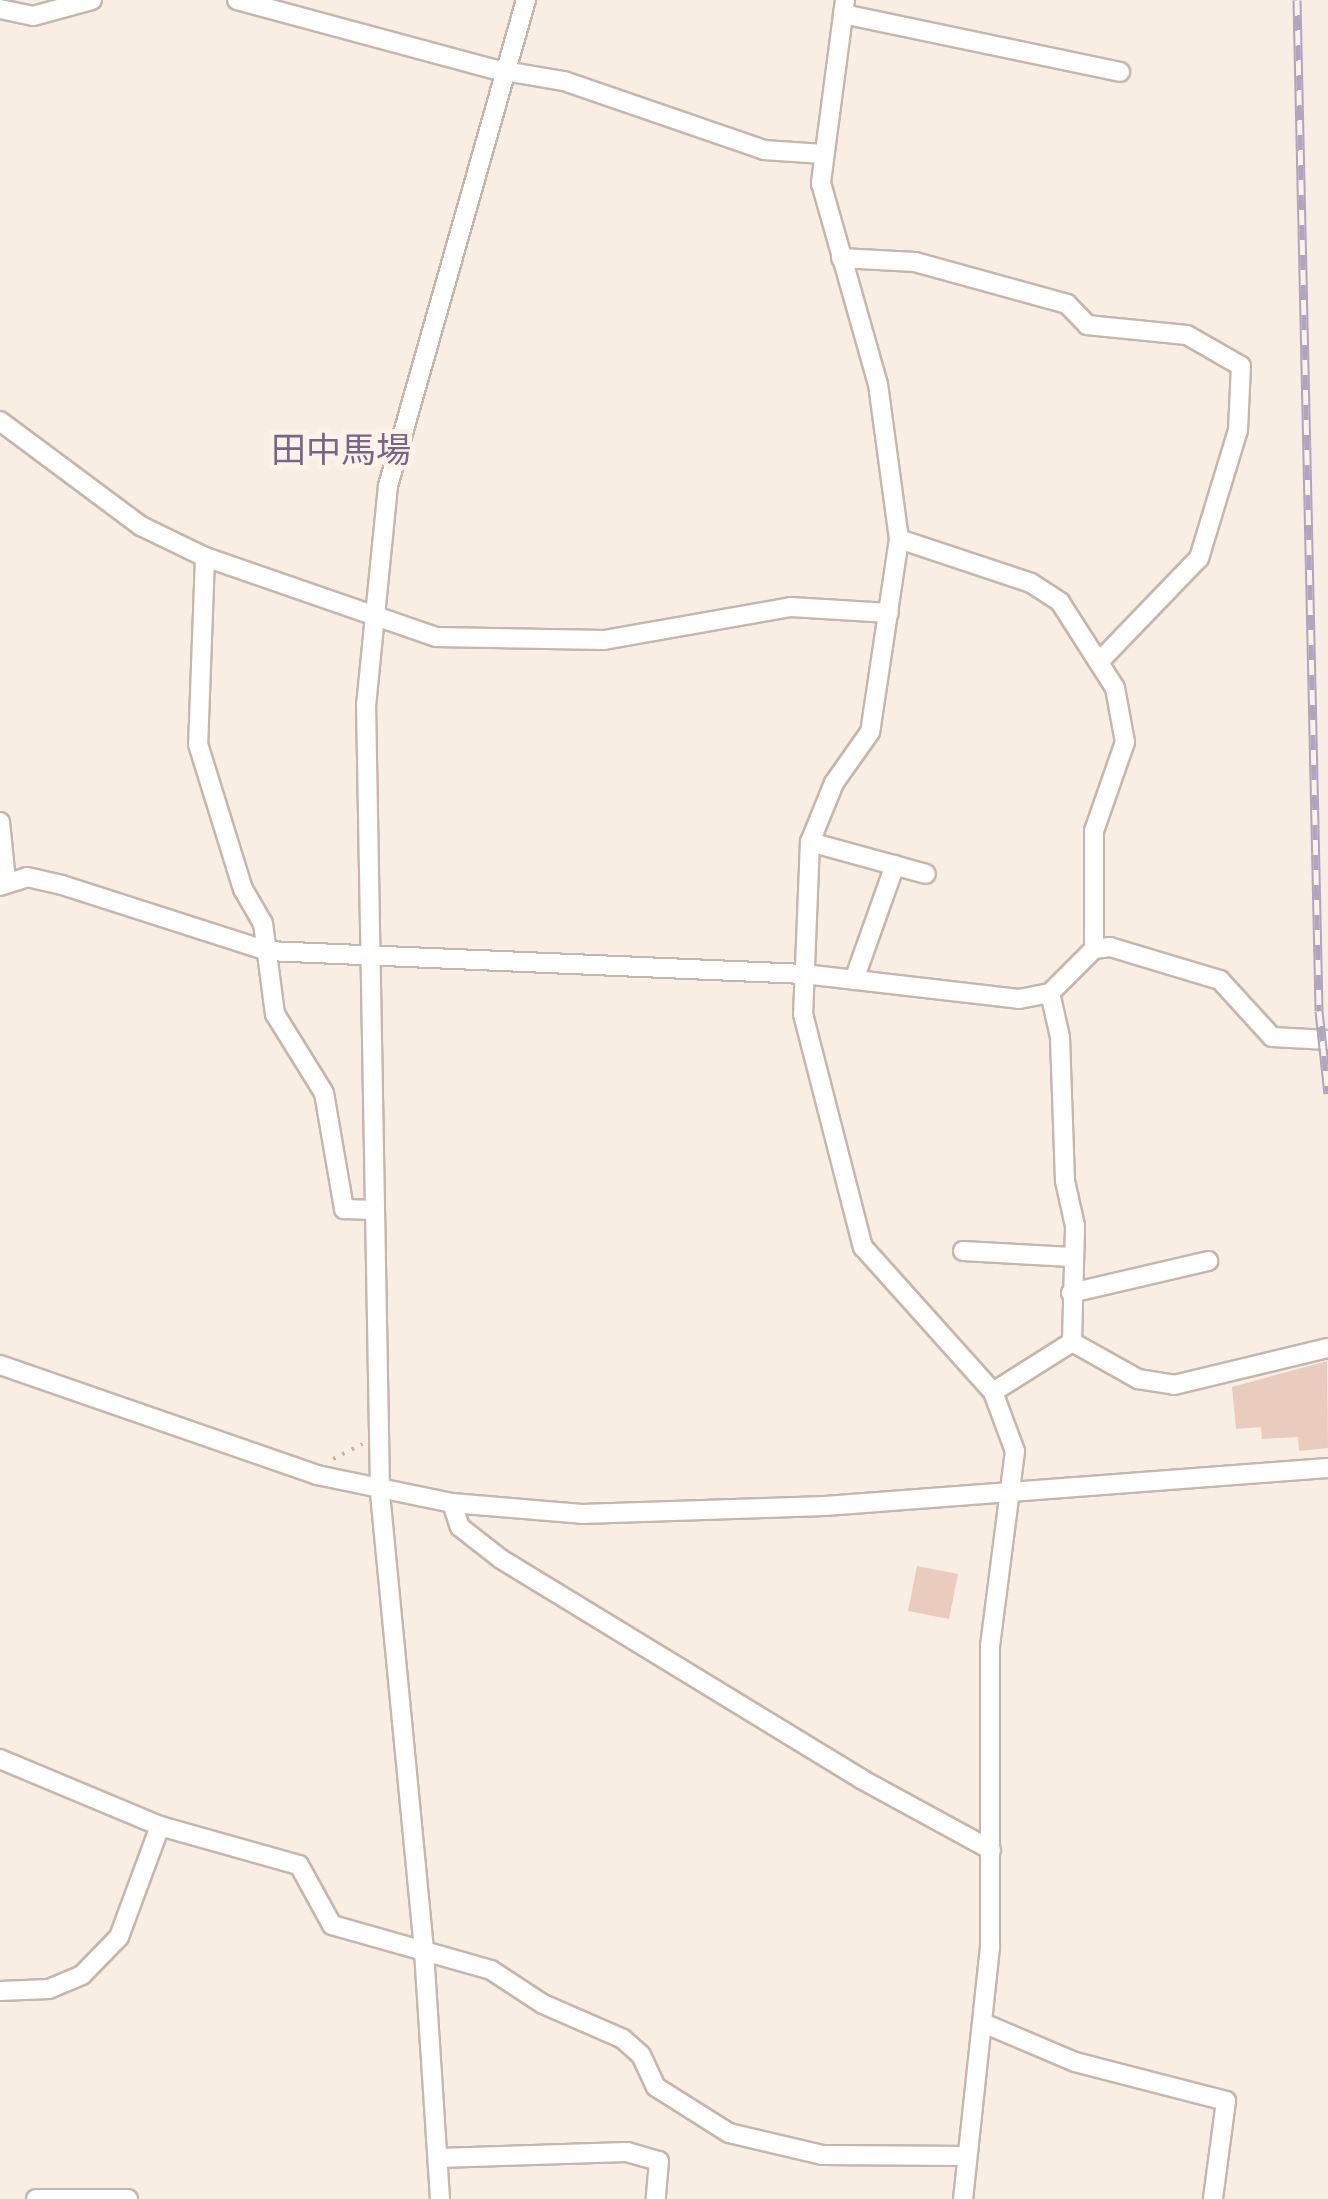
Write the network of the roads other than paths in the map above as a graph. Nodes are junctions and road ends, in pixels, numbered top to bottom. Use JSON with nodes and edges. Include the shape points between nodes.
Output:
{"nodes":[{"id":1,"x":92,"y":0,"type":"edge"},
{"id":2,"x":237,"y":0,"type":"edge"},
{"id":3,"x":526,"y":0,"type":"edge"},
{"id":4,"x":844,"y":7,"type":"edge"},
{"id":5,"x":0,"y":8,"type":"edge"},
{"id":6,"x":33,"y":8,"type":"edge"},
{"id":7,"x":505,"y":72,"type":"junction"},
{"id":8,"x":1120,"y":72,"type":"dead end"},
{"id":9,"x":823,"y":154,"type":"junction"},
{"id":10,"x":841,"y":258,"type":"junction"},
{"id":11,"x":0,"y":421,"type":"edge"},
{"id":12,"x":899,"y":539,"type":"junction"},
{"id":13,"x":205,"y":557,"type":"junction"},
{"id":14,"x":888,"y":613,"type":"junction"},
{"id":15,"x":371,"y":615,"type":"junction"},
{"id":16,"x":1100,"y":660,"type":"junction"},
{"id":17,"x":0,"y":822,"type":"edge"},
{"id":18,"x":810,"y":842,"type":"junction"},
{"id":19,"x":896,"y":865,"type":"junction"},
{"id":20,"x":926,"y":874,"type":"dead end"},
{"id":21,"x":3,"y":883,"type":"edge"},
{"id":22,"x":1094,"y":950,"type":"junction"},
{"id":23,"x":267,"y":951,"type":"junction"},
{"id":24,"x":370,"y":958,"type":"junction"},
{"id":25,"x":804,"y":974,"type":"junction"},
{"id":26,"x":854,"y":980,"type":"junction"},
{"id":27,"x":1050,"y":993,"type":"junction"},
{"id":28,"x":1328,"y":1040,"type":"edge"},
{"id":29,"x":375,"y":1210,"type":"junction"},
{"id":30,"x":962,"y":1252,"type":"dead end"},
{"id":31,"x":1071,"y":1257,"type":"junction"},
{"id":32,"x":1208,"y":1260,"type":"dead end"},
{"id":33,"x":1072,"y":1294,"type":"junction"},
{"id":34,"x":1072,"y":1342,"type":"junction"},
{"id":35,"x":1328,"y":1348,"type":"edge"},
{"id":36,"x":0,"y":1365,"type":"edge"},
{"id":37,"x":993,"y":1392,"type":"junction"},
{"id":38,"x":1328,"y":1468,"type":"edge"},
{"id":39,"x":380,"y":1488,"type":"junction"},
{"id":40,"x":1011,"y":1494,"type":"junction"},
{"id":41,"x":452,"y":1503,"type":"junction"},
{"id":42,"x":0,"y":1759,"type":"edge"},
{"id":43,"x":160,"y":1826,"type":"junction"},
{"id":44,"x":992,"y":1850,"type":"junction"},
{"id":45,"x":424,"y":1950,"type":"junction"},
{"id":46,"x":0,"y":1991,"type":"edge"},
{"id":47,"x":983,"y":2023,"type":"junction"},
{"id":48,"x":967,"y":2156,"type":"junction"},
{"id":49,"x":440,"y":2158,"type":"junction"},
{"id":50,"x":36,"y":2199,"type":"edge"},
{"id":51,"x":128,"y":2199,"type":"edge"},
{"id":52,"x":440,"y":2199,"type":"edge"},
{"id":53,"x":656,"y":2199,"type":"edge"},
{"id":54,"x":963,"y":2199,"type":"edge"},
{"id":55,"x":1214,"y":2199,"type":"edge"}],
"edges":[{"from":1,"to":6,"type":"street"},
{"from":2,"to":7,"type":"street"},
{"from":3,"to":7,"type":"street"},
{"from":4,"to":8,"type":"street"},
{"from":4,"to":9,"type":"street"},
{"from":5,"to":6,"type":"street"},
{"from":7,"to":9,"type":"street","via":[[564,81],[764,150]]},
{"from":7,"to":15,"type":"street","via":[[410,394],[388,486]]},
{"from":9,"to":10,"type":"street","via":[[821,183]]},
{"from":10,"to":12,"type":"street","via":[[878,384]]},
{"from":10,"to":16,"type":"street","via":[[915,262],[1067,304],[1087,325],[1187,335],[1240,366],[1238,430],[1199,558]]},
{"from":11,"to":13,"type":"street","via":[[141,526]]},
{"from":12,"to":14,"type":"street"},
{"from":12,"to":16,"type":"street","via":[[1031,582],[1060,602]]},
{"from":13,"to":15,"type":"street"},
{"from":13,"to":23,"type":"street","via":[[198,744]]},
{"from":14,"to":15,"type":"street","via":[[790,607],[604,640],[436,637]]},
{"from":14,"to":18,"type":"street","via":[[870,732],[834,783]]},
{"from":15,"to":24,"type":"street"},
{"from":16,"to":22,"type":"street","via":[[1116,688],[1124,742],[1094,830]]},
{"from":17,"to":21,"type":"street"},
{"from":18,"to":19,"type":"street"},
{"from":18,"to":25,"type":"street"},
{"from":19,"to":20,"type":"street"},
{"from":19,"to":26,"type":"street"},
{"from":21,"to":23,"type":"street","via":[[62,884]]},
{"from":22,"to":27,"type":"street"},
{"from":22,"to":28,"type":"street","via":[[1110,948],[1220,980],[1272,1038]]},
{"from":23,"to":24,"type":"street"},
{"from":23,"to":29,"type":"street","via":[[275,1014],[324,1092],[344,1209]]},
{"from":24,"to":25,"type":"street"},
{"from":24,"to":29,"type":"street"},
{"from":25,"to":26,"type":"street"},
{"from":25,"to":37,"type":"street","via":[[804,1014],[863,1247]]},
{"from":26,"to":27,"type":"street","via":[[1019,999]]},
{"from":27,"to":31,"type":"street","via":[[1060,1037],[1065,1180],[1075,1226]]},
{"from":29,"to":39,"type":"street"},
{"from":30,"to":31,"type":"street"},
{"from":31,"to":33,"type":"street"},
{"from":32,"to":33,"type":"street"},
{"from":33,"to":34,"type":"street"},
{"from":34,"to":35,"type":"street","via":[[1138,1379],[1174,1385]]},
{"from":34,"to":37,"type":"street"},
{"from":36,"to":39,"type":"street","via":[[256,1455]]},
{"from":37,"to":40,"type":"street","via":[[1016,1452]]},
{"from":38,"to":40,"type":"street"},
{"from":39,"to":41,"type":"street"},
{"from":39,"to":45,"type":"street"},
{"from":40,"to":41,"type":"street","via":[[670,1515]]},
{"from":40,"to":44,"type":"street","via":[[990,1646]]},
{"from":41,"to":44,"type":"street","via":[[460,1528],[501,1560],[861,1779]]},
{"from":42,"to":43,"type":"street"},
{"from":43,"to":45,"type":"street","via":[[299,1865],[332,1924]]},
{"from":43,"to":46,"type":"street","via":[[119,1937],[82,1975],[49,1989]]},
{"from":44,"to":47,"type":"street"},
{"from":45,"to":48,"type":"street","via":[[491,1970],[543,2004],[623,2039],[641,2054],[656,2087],[729,2133],[822,2155]]},
{"from":45,"to":49,"type":"street"},
{"from":47,"to":48,"type":"street"},
{"from":47,"to":55,"type":"street","via":[[1075,2062],[1226,2101]]},
{"from":48,"to":54,"type":"street"},
{"from":49,"to":52,"type":"street"},
{"from":49,"to":53,"type":"street","via":[[627,2152],[659,2161]]},
{"from":50,"to":51,"type":"street"}]}
